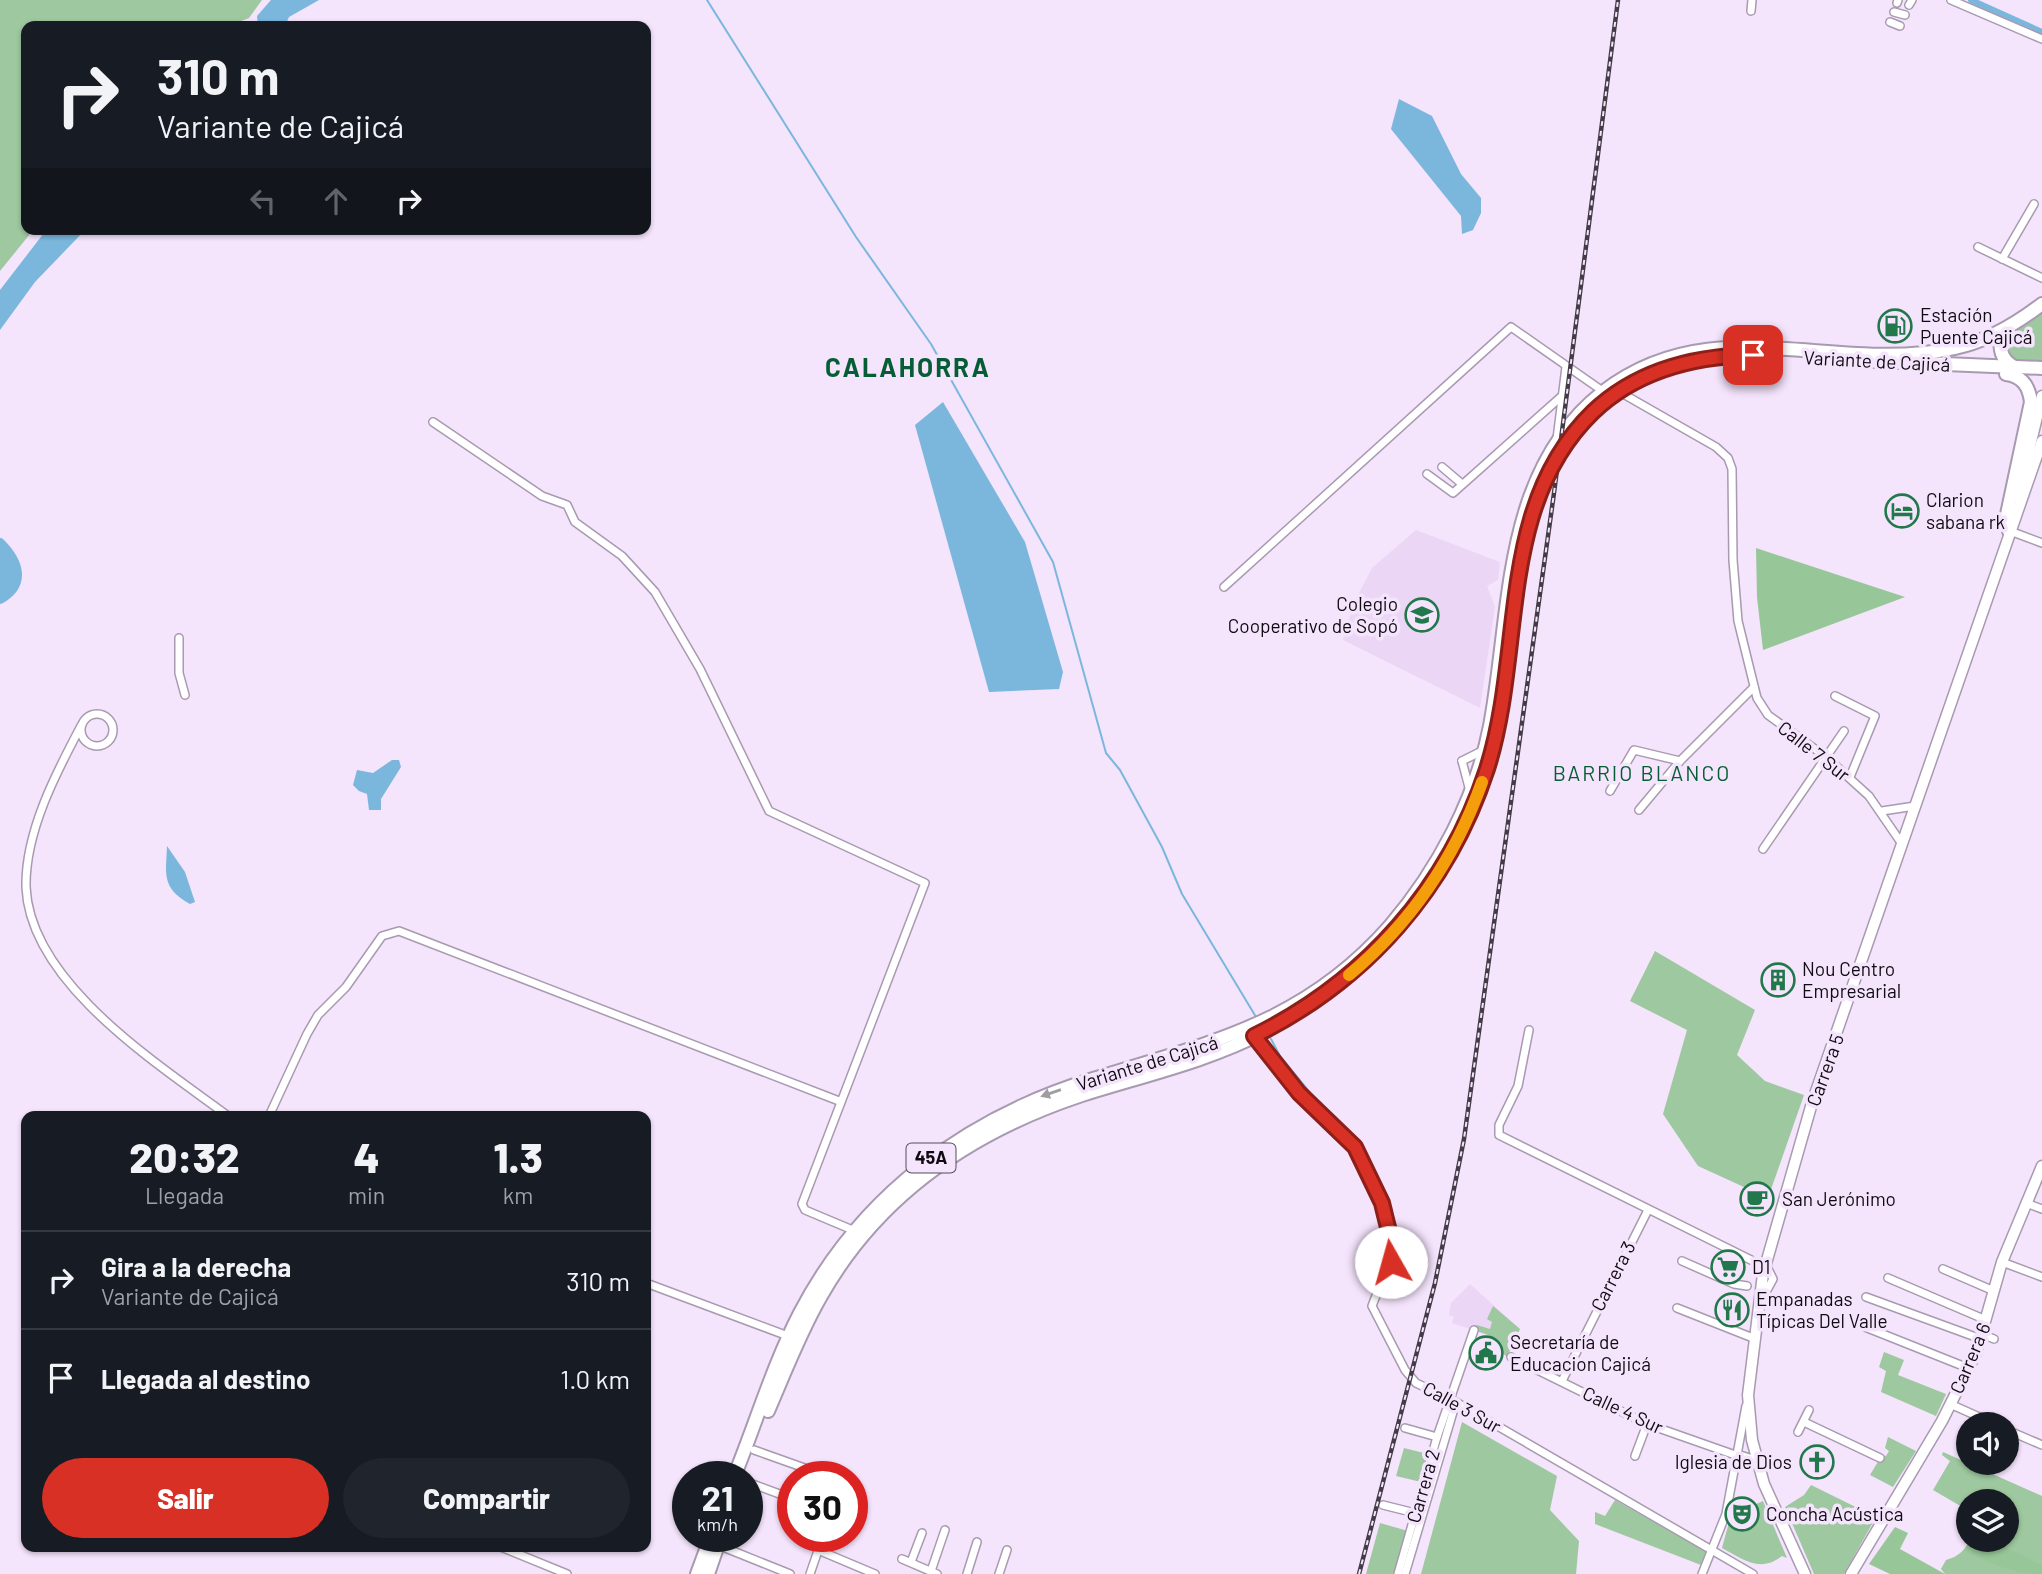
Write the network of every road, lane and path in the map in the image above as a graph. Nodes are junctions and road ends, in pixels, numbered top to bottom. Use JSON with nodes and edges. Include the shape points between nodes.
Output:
{"nodes":[{"id":1,"x":1752,"y":0,"type":"edge"},
{"id":2,"x":1951,"y":0,"type":"edge"},
{"id":3,"x":1751,"y":11,"type":"dead end"},
{"id":4,"x":1894,"y":12,"type":"dead end"},
{"id":5,"x":1905,"y":15,"type":"dead end"},
{"id":6,"x":1890,"y":22,"type":"dead end"},
{"id":7,"x":1900,"y":26,"type":"dead end"},
{"id":8,"x":2042,"y":39,"type":"edge"},
{"id":9,"x":2034,"y":204,"type":"dead end"},
{"id":10,"x":1978,"y":247,"type":"dead end"},
{"id":11,"x":2002,"y":259,"type":"junction"},
{"id":12,"x":2042,"y":278,"type":"edge"},
{"id":13,"x":2042,"y":304,"type":"edge"},
{"id":14,"x":2012,"y":325,"type":"junction"},
{"id":15,"x":1961,"y":366,"type":"junction"},
{"id":16,"x":1566,"y":367,"type":"junction"},
{"id":17,"x":2042,"y":368,"type":"edge"},
{"id":18,"x":2021,"y":369,"type":"junction"},
{"id":19,"x":1618,"y":391,"type":"junction"},
{"id":20,"x":1604,"y":392,"type":"junction"},
{"id":21,"x":1563,"y":395,"type":"junction"},
{"id":22,"x":2042,"y":396,"type":"edge"},
{"id":23,"x":433,"y":422,"type":"dead end"},
{"id":24,"x":1557,"y":439,"type":"junction"},
{"id":25,"x":2042,"y":441,"type":"edge"},
{"id":26,"x":1442,"y":467,"type":"dead end"},
{"id":27,"x":1427,"y":474,"type":"dead end"},
{"id":28,"x":1462,"y":484,"type":"junction"},
{"id":29,"x":2009,"y":533,"type":"junction"},
{"id":30,"x":2042,"y":543,"type":"edge"},
{"id":31,"x":1224,"y":587,"type":"dead end"},
{"id":32,"x":179,"y":638,"type":"dead end"},
{"id":33,"x":1754,"y":687,"type":"junction"},
{"id":34,"x":185,"y":695,"type":"dead end"},
{"id":35,"x":1835,"y":696,"type":"dead end"},
{"id":36,"x":81,"y":726,"type":"junction"},
{"id":37,"x":1844,"y":731,"type":"dead end"},
{"id":38,"x":88,"y":743,"type":"junction"},
{"id":39,"x":1484,"y":749,"type":"junction"},
{"id":40,"x":68,"y":752,"type":"junction"},
{"id":41,"x":1826,"y":757,"type":"junction"},
{"id":42,"x":1681,"y":761,"type":"junction"},
{"id":43,"x":1850,"y":777,"type":"junction"},
{"id":44,"x":1610,"y":791,"type":"dead end"},
{"id":45,"x":1470,"y":793,"type":"junction"},
{"id":46,"x":1915,"y":806,"type":"junction"},
{"id":47,"x":1639,"y":810,"type":"dead end"},
{"id":48,"x":1882,"y":811,"type":"junction"},
{"id":49,"x":1902,"y":844,"type":"junction"},
{"id":50,"x":1763,"y":849,"type":"dead end"},
{"id":51,"x":1280,"y":1018,"type":"junction"},
{"id":52,"x":1529,"y":1030,"type":"dead end"},
{"id":53,"x":1256,"y":1032,"type":"junction"},
{"id":54,"x":839,"y":1101,"type":"junction"},
{"id":55,"x":221,"y":1111,"type":"edge"},
{"id":56,"x":271,"y":1111,"type":"edge"},
{"id":57,"x":2042,"y":1166,"type":"edge"},
{"id":58,"x":2026,"y":1203,"type":"junction"},
{"id":59,"x":2042,"y":1209,"type":"edge"},
{"id":60,"x":1648,"y":1210,"type":"junction"},
{"id":61,"x":855,"y":1231,"type":"junction"},
{"id":62,"x":1751,"y":1260,"type":"dead end"},
{"id":63,"x":1682,"y":1261,"type":"dead end"},
{"id":64,"x":2002,"y":1262,"type":"junction"},
{"id":65,"x":1942,"y":1269,"type":"dead end"},
{"id":66,"x":2042,"y":1277,"type":"edge"},
{"id":67,"x":1888,"y":1278,"type":"dead end"},
{"id":68,"x":651,"y":1285,"type":"edge"},
{"id":69,"x":1748,"y":1286,"type":"dead end"},
{"id":70,"x":1994,"y":1291,"type":"junction"},
{"id":71,"x":1866,"y":1297,"type":"dead end"},
{"id":72,"x":1677,"y":1308,"type":"dead end"},
{"id":73,"x":1986,"y":1320,"type":"junction"},
{"id":74,"x":1865,"y":1326,"type":"dead end"},
{"id":75,"x":1474,"y":1330,"type":"dead end"},
{"id":76,"x":789,"y":1336,"type":"junction"},
{"id":77,"x":1981,"y":1337,"type":"junction"},
{"id":78,"x":1753,"y":1338,"type":"junction"},
{"id":79,"x":1994,"y":1339,"type":"dead end"},
{"id":80,"x":1511,"y":1357,"type":"dead end"},
{"id":81,"x":1968,"y":1368,"type":"junction"},
{"id":82,"x":1562,"y":1381,"type":"junction"},
{"id":83,"x":1748,"y":1395,"type":"junction"},
{"id":84,"x":1453,"y":1400,"type":"junction"},
{"id":85,"x":1950,"y":1405,"type":"junction"},
{"id":86,"x":1809,"y":1410,"type":"dead end"},
{"id":87,"x":1967,"y":1412,"type":"edge"},
{"id":88,"x":1804,"y":1422,"type":"junction"},
{"id":89,"x":1647,"y":1424,"type":"junction"},
{"id":90,"x":1405,"y":1428,"type":"dead end"},
{"id":91,"x":1798,"y":1432,"type":"dead end"},
{"id":92,"x":2019,"y":1435,"type":"edge"},
{"id":93,"x":1437,"y":1437,"type":"junction"},
{"id":94,"x":2042,"y":1445,"type":"edge"},
{"id":95,"x":754,"y":1450,"type":"junction"},
{"id":96,"x":1636,"y":1456,"type":"dead end"},
{"id":97,"x":1738,"y":1456,"type":"junction"},
{"id":98,"x":1880,"y":1458,"type":"dead end"},
{"id":99,"x":740,"y":1461,"type":"edge"},
{"id":100,"x":750,"y":1461,"type":"edge"},
{"id":101,"x":785,"y":1461,"type":"edge"},
{"id":102,"x":1757,"y":1462,"type":"junction"},
{"id":103,"x":1383,"y":1505,"type":"dead end"},
{"id":104,"x":1415,"y":1513,"type":"junction"},
{"id":105,"x":945,"y":1530,"type":"dead end"},
{"id":106,"x":922,"y":1533,"type":"dead end"},
{"id":107,"x":977,"y":1542,"type":"dead end"},
{"id":108,"x":1007,"y":1550,"type":"dead end"},
{"id":109,"x":513,"y":1552,"type":"edge"},
{"id":110,"x":710,"y":1552,"type":"edge"},
{"id":111,"x":714,"y":1552,"type":"edge"},
{"id":112,"x":744,"y":1552,"type":"edge"},
{"id":113,"x":817,"y":1552,"type":"edge"},
{"id":114,"x":822,"y":1552,"type":"edge"},
{"id":115,"x":1712,"y":1552,"type":"junction"},
{"id":116,"x":865,"y":1572,"type":"edge"},
{"id":117,"x":934,"y":1573,"type":"edge"},
{"id":118,"x":568,"y":1574,"type":"edge"},
{"id":119,"x":697,"y":1574,"type":"edge"},
{"id":120,"x":708,"y":1574,"type":"edge"},
{"id":121,"x":790,"y":1574,"type":"edge"},
{"id":122,"x":810,"y":1574,"type":"edge"},
{"id":123,"x":875,"y":1574,"type":"edge"},
{"id":124,"x":967,"y":1574,"type":"edge"},
{"id":125,"x":999,"y":1574,"type":"edge"},
{"id":126,"x":1398,"y":1574,"type":"edge"},
{"id":127,"x":1405,"y":1574,"type":"edge"},
{"id":128,"x":1702,"y":1574,"type":"edge"},
{"id":129,"x":1753,"y":1574,"type":"edge"},
{"id":130,"x":1805,"y":1574,"type":"edge"},
{"id":131,"x":1852,"y":1574,"type":"edge"}],
"edges":[{"from":1,"to":3,"type":"street"},
{"from":2,"to":8,"type":"street"},
{"from":4,"to":5,"type":"street"},
{"from":6,"to":7,"type":"street"},
{"from":9,"to":11,"type":"street"},
{"from":10,"to":11,"type":"street"},
{"from":11,"to":12,"type":"street"},
{"from":13,"to":14,"type":"highway","name":"Variante de Cajicá","number":"45A"},
{"from":14,"to":18,"type":"highway","via":[[2000,340],[2000,350],[2011,366]]},
{"from":14,"to":20,"type":"highway","name":"Variante de Cajicá","number":"45A","via":[[1970,344],[1923,353],[1750,347],[1688,352],[1641,368]]},
{"from":15,"to":18,"type":"highway","name":"Variante de Cajicá","number":"45A"},
{"from":15,"to":19,"type":"highway","name":"Variante de Cajicá","number":"45A","via":[[1729,355],[1677,364]]},
{"from":15,"to":29,"type":"highway","via":[[2013,375],[2030,391],[2006,519]]},
{"from":16,"to":20,"type":"street"},
{"from":16,"to":21,"type":"street"},
{"from":16,"to":31,"type":"street","via":[[1511,327]]},
{"from":17,"to":18,"type":"highway","name":"Variante de Cajicá","number":"45A"},
{"from":19,"to":33,"type":"street","name":"Calle 7 Sur","via":[[1716,447],[1731,464],[1738,621]]},
{"from":19,"to":51,"type":"highway","name":"Variante de Cajicá","number":"45A","via":[[1569,437],[1537,495],[1524,543],[1498,728],[1461,833],[1436,879],[1395,933],[1338,984]]},
{"from":20,"to":24,"type":"highway","name":"Variante de Cajicá","number":"45A"},
{"from":21,"to":24,"type":"street"},
{"from":21,"to":28,"type":"street"},
{"from":22,"to":29,"type":"main road","name":"Carrera 5"},
{"from":23,"to":54,"type":"street","via":[[542,496],[567,505],[575,522],[622,556],[655,592],[700,669],[771,813],[925,883]]},
{"from":24,"to":39,"type":"highway","name":"Variante de Cajicá","number":"45A","via":[[1530,491],[1519,531]]},
{"from":25,"to":29,"type":"main road","name":"Carrera 5"},
{"from":26,"to":28,"type":"street"},
{"from":27,"to":28,"type":"street","via":[[1451,494]]},
{"from":29,"to":30,"type":"street"},
{"from":29,"to":46,"type":"main road","name":"Carrera 5"},
{"from":32,"to":34,"type":"street","via":[[179,673]]},
{"from":33,"to":41,"type":"street","name":"Calle 7 Sur","via":[[1768,715]]},
{"from":33,"to":42,"type":"street"},
{"from":35,"to":43,"type":"street","via":[[1874,716]]},
{"from":36,"to":38,"type":"street"},
{"from":36,"to":38,"type":"street","via":[[97,714],[112,723],[109,741],[97,746]]},
{"from":36,"to":40,"type":"street"},
{"from":37,"to":41,"type":"street"},
{"from":38,"to":40,"type":"street"},
{"from":39,"to":45,"type":"highway","name":"Variante de Cajicá","number":"45A"},
{"from":39,"to":45,"type":"street","via":[[1460,760]]},
{"from":40,"to":55,"type":"street","via":[[46,800],[30,856],[26,886],[36,930],[75,993]]},
{"from":41,"to":43,"type":"street","name":"Calle 7 Sur"},
{"from":41,"to":50,"type":"street"},
{"from":42,"to":44,"type":"street","via":[[1634,750]]},
{"from":42,"to":47,"type":"street"},
{"from":43,"to":48,"type":"street","name":"Calle 7 Sur"},
{"from":45,"to":51,"type":"highway","name":"Variante de Cajicá","number":"45A","via":[[1432,869],[1388,928],[1335,977]]},
{"from":46,"to":48,"type":"street"},
{"from":46,"to":49,"type":"main road","name":"Carrera 5"},
{"from":48,"to":49,"type":"street","name":"Calle 7 Sur"},
{"from":49,"to":78,"type":"main road","name":"Carrera 5","via":[[1802,1133],[1765,1263]]},
{"from":51,"to":53,"type":"highway","name":"Variante de Cajicá","number":"45A"},
{"from":52,"to":60,"type":"street","via":[[1518,1086],[1499,1125],[1499,1135]]},
{"from":53,"to":61,"type":"highway","name":"Variante de Cajicá","number":"45A","one_way":true,"via":[[1032,1100],[993,1118],[919,1168]]},
{"from":53,"to":84,"type":"street","name":"Calle 3 Sur","via":[[1299,1093],[1355,1147],[1382,1203],[1394,1252],[1373,1312],[1411,1378]]},
{"from":53,"to":95,"type":"highway","name":"Variante de Cajicá","number":"45A","via":[[1208,1056],[1020,1117],[925,1175],[877,1220],[833,1277],[799,1340]]},
{"from":54,"to":56,"type":"street","via":[[399,932],[382,936],[346,987],[318,1015]]},
{"from":54,"to":61,"type":"street","via":[[800,1193],[805,1210]]},
{"from":57,"to":58,"type":"main road","name":"Carrera 6"},
{"from":58,"to":59,"type":"street"},
{"from":58,"to":64,"type":"main road","name":"Carrera 6"},
{"from":60,"to":62,"type":"street"},
{"from":60,"to":82,"type":"street","name":"Carrera 3"},
{"from":61,"to":76,"type":"highway","name":"Variante de Cajicá","number":"45A","via":[[824,1272]]},
{"from":63,"to":69,"type":"street"},
{"from":64,"to":66,"type":"street"},
{"from":64,"to":70,"type":"main road","name":"Carrera 6"},
{"from":65,"to":70,"type":"street"},
{"from":67,"to":73,"type":"street"},
{"from":68,"to":76,"type":"street"},
{"from":70,"to":73,"type":"main road","name":"Carrera 6"},
{"from":71,"to":77,"type":"street"},
{"from":72,"to":78,"type":"street"},
{"from":73,"to":77,"type":"main road","name":"Carrera 6"},
{"from":74,"to":81,"type":"street"},
{"from":75,"to":84,"type":"street"},
{"from":76,"to":99,"type":"highway","name":"Variante de Cajicá","number":"45A"},
{"from":77,"to":79,"type":"street"},
{"from":77,"to":81,"type":"main road","name":"Carrera 6"},
{"from":78,"to":83,"type":"main road","name":"Carrera 5"},
{"from":80,"to":82,"type":"street","name":"Calle 4 Sur"},
{"from":81,"to":85,"type":"main road","name":"Carrera 6"},
{"from":82,"to":89,"type":"street","name":"Calle 4 Sur"},
{"from":83,"to":97,"type":"street","name":"Carrera 5"},
{"from":83,"to":102,"type":"main road"},
{"from":84,"to":93,"type":"street","name":"Carrera 2"},
{"from":84,"to":115,"type":"street","name":"Calle 3 Sur"},
{"from":84,"to":127,"type":"street"},
{"from":85,"to":87,"type":"street"},
{"from":85,"to":131,"type":"main road","name":"Carrera 6"},
{"from":86,"to":88,"type":"street"},
{"from":88,"to":91,"type":"street"},
{"from":88,"to":98,"type":"street"},
{"from":89,"to":96,"type":"street"},
{"from":89,"to":97,"type":"street","name":"Calle 4 Sur"},
{"from":90,"to":93,"type":"street"},
{"from":92,"to":94,"type":"street"},
{"from":93,"to":104,"type":"street","name":"Carrera 2"},
{"from":95,"to":100,"type":"highway","name":"Variante de Cajicá","number":"45A"},
{"from":95,"to":101,"type":"street"},
{"from":97,"to":102,"type":"main road"},
{"from":97,"to":115,"type":"street","name":"Carrera 5","via":[[1726,1514]]},
{"from":102,"to":130,"type":"main road"},
{"from":103,"to":104,"type":"street"},
{"from":104,"to":126,"type":"street","name":"Carrera 2"},
{"from":105,"to":117,"type":"street"},
{"from":106,"to":117,"type":"street","via":[[906,1560]]},
{"from":107,"to":124,"type":"street"},
{"from":108,"to":125,"type":"street"},
{"from":109,"to":118,"type":"street"},
{"from":110,"to":119,"type":"highway"},
{"from":111,"to":120,"type":"highway"},
{"from":112,"to":121,"type":"street"},
{"from":113,"to":122,"type":"street"},
{"from":114,"to":116,"type":"street"},
{"from":115,"to":128,"type":"street","name":"Carrera 5"},
{"from":115,"to":129,"type":"street","name":"Calle 3 Sur"},
{"from":116,"to":123,"type":"street"}]}
